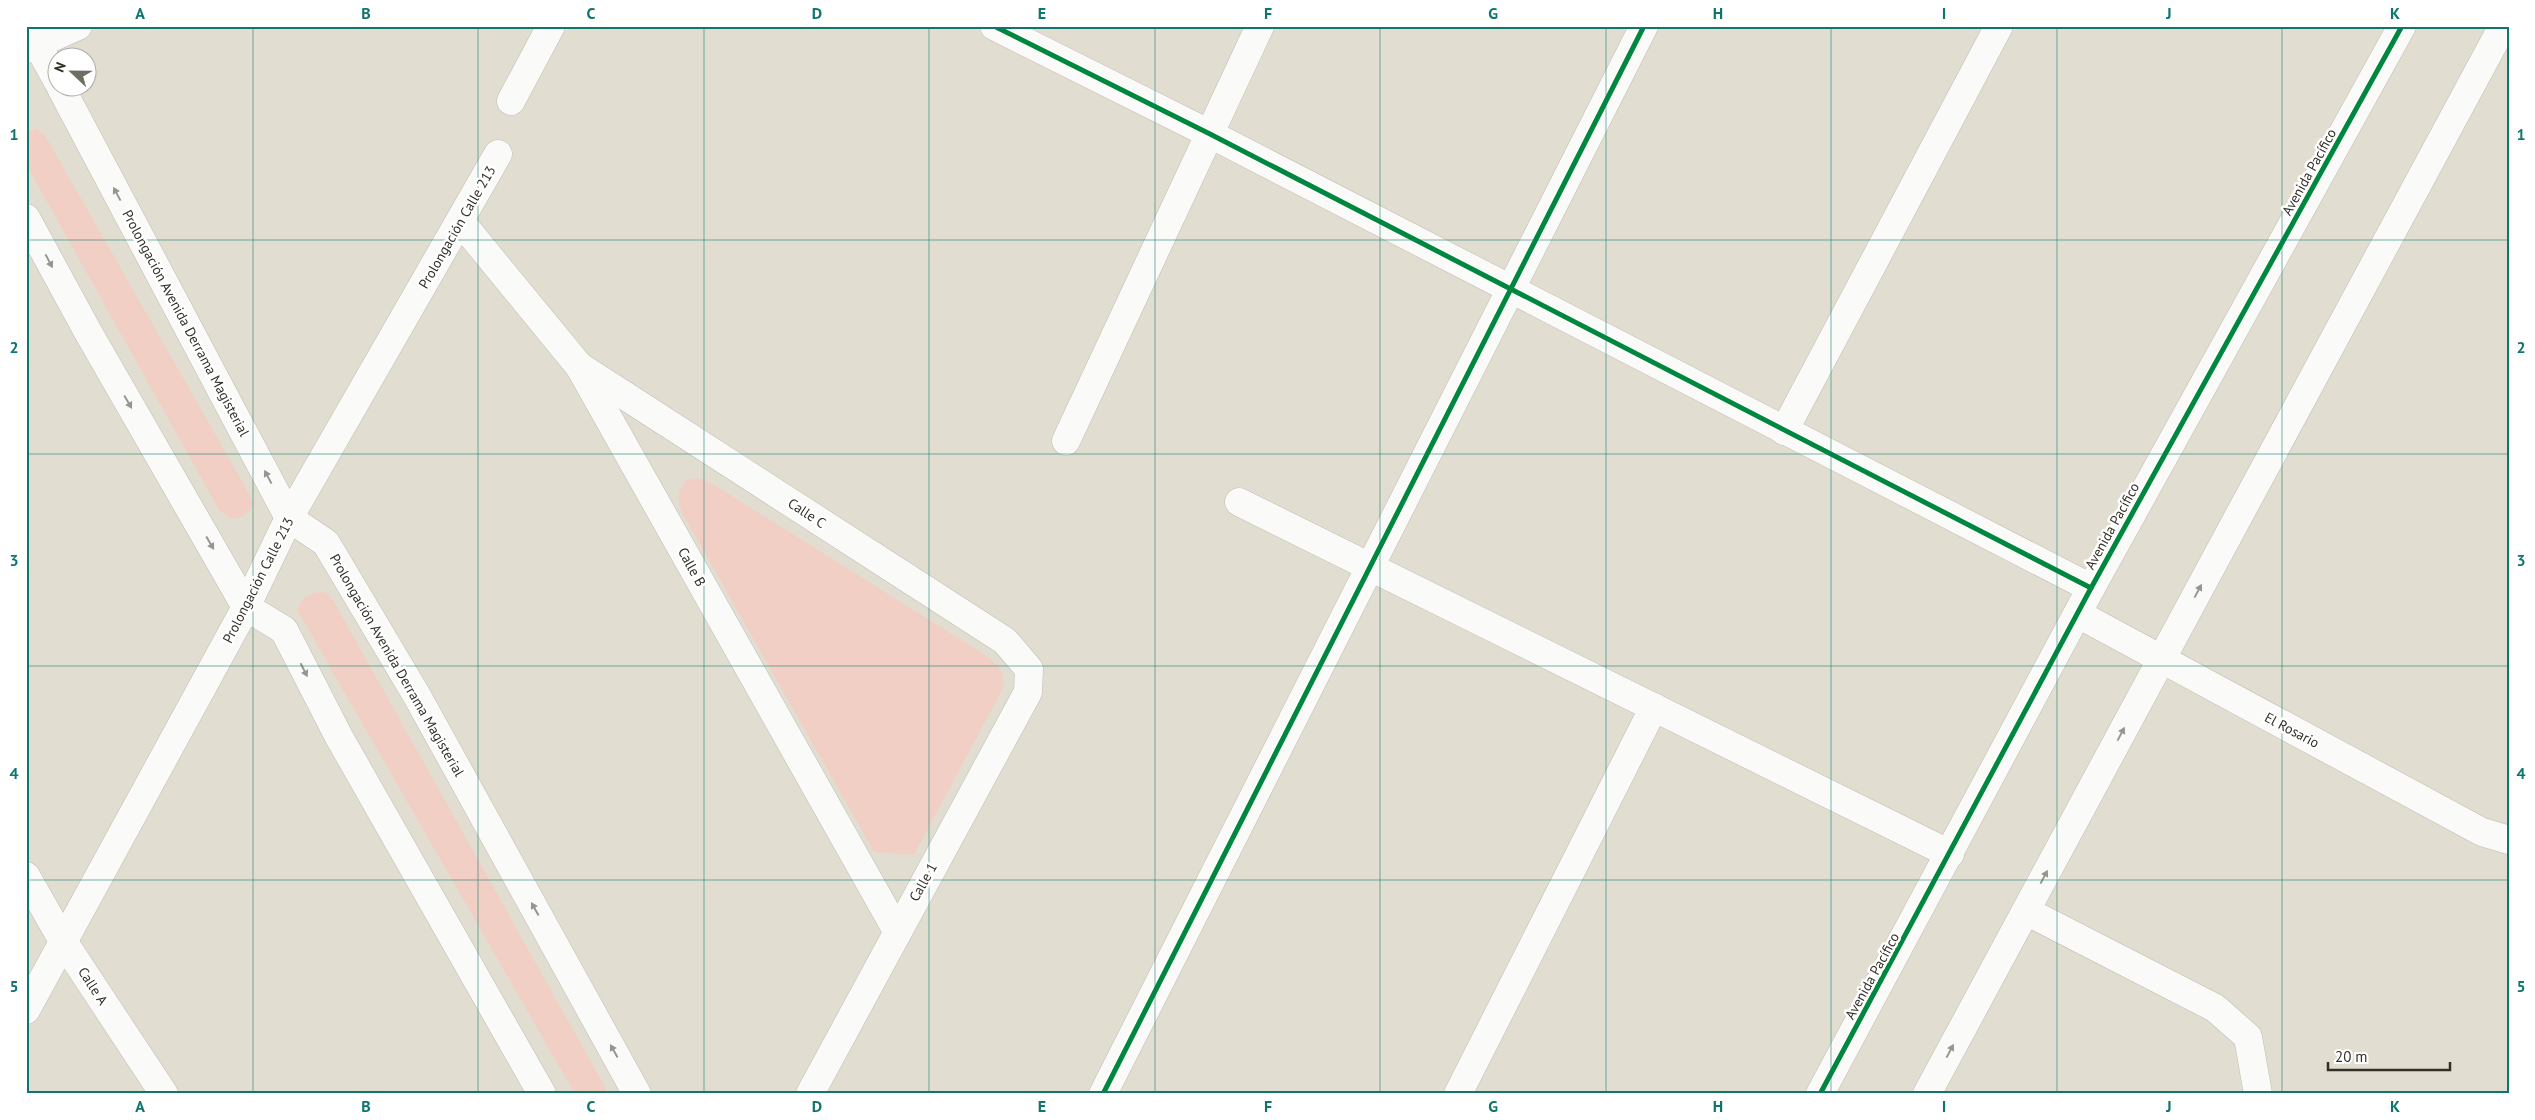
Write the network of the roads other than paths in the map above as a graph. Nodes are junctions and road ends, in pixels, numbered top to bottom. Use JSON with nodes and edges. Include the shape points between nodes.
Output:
{"nodes":[{"id":1,"x":78,"y":26,"type":"edge"},
{"id":2,"x":551,"y":26,"type":"edge"},
{"id":3,"x":994,"y":26,"type":"edge"},
{"id":4,"x":1260,"y":26,"type":"edge"},
{"id":5,"x":1644,"y":26,"type":"edge"},
{"id":6,"x":1999,"y":26,"type":"edge"},
{"id":7,"x":2402,"y":26,"type":"edge"},
{"id":8,"x":2504,"y":26,"type":"edge"},
{"id":9,"x":30,"y":39,"type":"edge"},
{"id":10,"x":48,"y":67,"type":"edge"},
{"id":11,"x":65,"y":98,"type":"edge"},
{"id":12,"x":511,"y":101,"type":"dead end"},
{"id":13,"x":1210,"y":134,"type":"junction"},
{"id":14,"x":498,"y":154,"type":"dead end"},
{"id":15,"x":26,"y":218,"type":"edge"},
{"id":16,"x":460,"y":221,"type":"junction"},
{"id":17,"x":1510,"y":289,"type":"junction"},
{"id":18,"x":579,"y":366,"type":"junction"},
{"id":19,"x":1784,"y":431,"type":"junction"},
{"id":20,"x":1066,"y":441,"type":"dead end"},
{"id":21,"x":1239,"y":502,"type":"dead end"},
{"id":22,"x":289,"y":518,"type":"junction"},
{"id":23,"x":1370,"y":567,"type":"junction"},
{"id":24,"x":2091,"y":588,"type":"junction"},
{"id":25,"x":246,"y":607,"type":"junction"},
{"id":26,"x":2078,"y":614,"type":"junction"},
{"id":27,"x":2161,"y":660,"type":"junction"},
{"id":28,"x":1029,"y":669,"type":"joint"},
{"id":29,"x":1654,"y":707,"type":"junction"},
{"id":30,"x":2509,"y":840,"type":"edge"},
{"id":31,"x":1950,"y":854,"type":"junction"},
{"id":32,"x":26,"y":876,"type":"edge"},
{"id":33,"x":2026,"y":911,"type":"junction"},
{"id":34,"x":896,"y":932,"type":"junction"},
{"id":35,"x":63,"y":941,"type":"junction"},
{"id":36,"x":26,"y":1010,"type":"edge"},
{"id":37,"x":164,"y":1094,"type":"edge"},
{"id":38,"x":542,"y":1094,"type":"edge"},
{"id":39,"x":638,"y":1094,"type":"edge"},
{"id":40,"x":810,"y":1094,"type":"edge"},
{"id":41,"x":1103,"y":1094,"type":"edge"},
{"id":42,"x":1458,"y":1094,"type":"edge"},
{"id":43,"x":1820,"y":1094,"type":"edge"},
{"id":44,"x":1927,"y":1094,"type":"edge"},
{"id":45,"x":2258,"y":1094,"type":"edge"}],
"edges":[{"from":1,"to":9,"type":"street"},
{"from":2,"to":12,"type":"street"},
{"from":3,"to":13,"type":"street"},
{"from":4,"to":13,"type":"street"},
{"from":5,"to":17,"type":"street"},
{"from":6,"to":19,"type":"street"},
{"from":7,"to":24,"type":"street","name":"Avenida Pacífico"},
{"from":27,"to":8,"type":"street","one_way":true},
{"from":9,"to":10,"type":"street"},
{"from":22,"to":11,"type":"street","name":"Prolongación Avenida Derrama Magisterial","one_way":true},
{"from":13,"to":17,"type":"street"},
{"from":13,"to":20,"type":"street"},
{"from":14,"to":16,"type":"street","name":"Prolongación Calle 213"},
{"from":15,"to":25,"type":"street","one_way":true},
{"from":16,"to":18,"type":"street","name":"Calle B"},
{"from":16,"to":22,"type":"street","name":"Prolongación Calle 213"},
{"from":17,"to":19,"type":"street"},
{"from":17,"to":23,"type":"street"},
{"from":18,"to":28,"type":"street","name":"Calle C","via":[[1005,641]]},
{"from":18,"to":34,"type":"street","name":"Calle B"},
{"from":19,"to":24,"type":"street"},
{"from":21,"to":23,"type":"street"},
{"from":22,"to":25,"type":"street","name":"Prolongación Calle 213"},
{"from":39,"to":22,"type":"street","name":"Prolongación Avenida Derrama Magisterial","one_way":true,"via":[[417,696],[326,543]]},
{"from":23,"to":29,"type":"street"},
{"from":23,"to":41,"type":"street"},
{"from":24,"to":26,"type":"street","name":"Avenida Pacífico"},
{"from":25,"to":35,"type":"street","name":"Prolongación Calle 213"},
{"from":25,"to":38,"type":"street","one_way":true,"via":[[284,630],[339,738]]},
{"from":26,"to":27,"type":"street","name":"El Rosario"},
{"from":26,"to":31,"type":"street","name":"Avenida Pacífico"},
{"from":27,"to":30,"type":"street","name":"El Rosario","via":[[2482,832]]},
{"from":33,"to":27,"type":"street","one_way":true},
{"from":28,"to":34,"type":"street","name":"Calle 1","via":[[1028,692]]},
{"from":29,"to":31,"type":"street"},
{"from":29,"to":42,"type":"street"},
{"from":31,"to":43,"type":"street","name":"Avenida Pacífico"},
{"from":32,"to":35,"type":"street","name":"Calle A"},
{"from":44,"to":33,"type":"street","one_way":true},
{"from":33,"to":45,"type":"street","via":[[2215,1008],[2248,1037]]},
{"from":34,"to":40,"type":"street","name":"Calle 1"},
{"from":35,"to":36,"type":"street","name":"Prolongación Calle 213"},
{"from":35,"to":37,"type":"street","name":"Calle A"}]}
